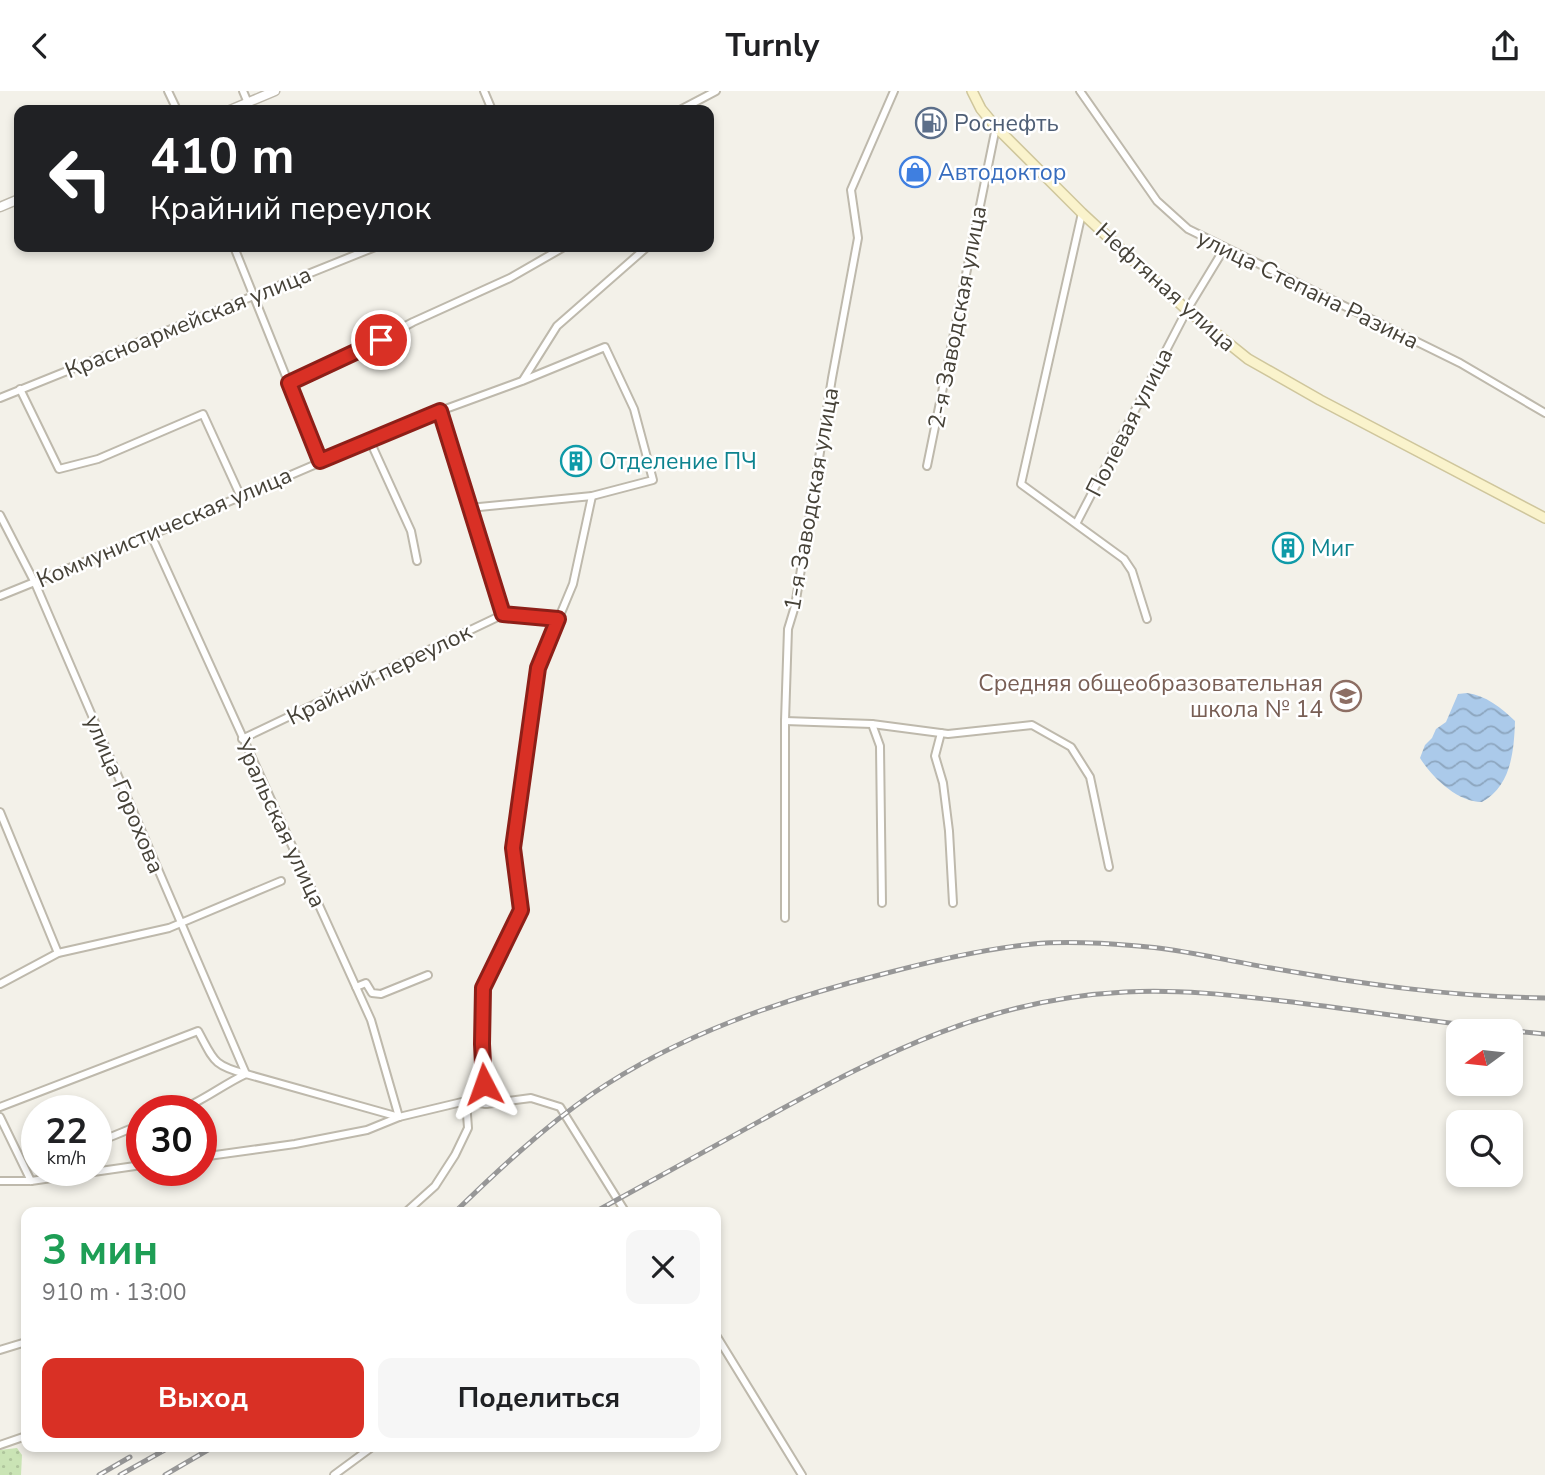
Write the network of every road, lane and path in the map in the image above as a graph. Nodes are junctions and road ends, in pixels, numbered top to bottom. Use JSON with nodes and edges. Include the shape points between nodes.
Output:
{"nodes":[{"id":1,"x":243,"y":91,"type":"edge"},
{"id":2,"x":275,"y":91,"type":"edge"},
{"id":3,"x":716,"y":91,"type":"edge"},
{"id":4,"x":894,"y":91,"type":"edge"},
{"id":5,"x":972,"y":91,"type":"edge"},
{"id":6,"x":1080,"y":91,"type":"edge"},
{"id":7,"x":702,"y":98,"type":"junction"},
{"id":8,"x":248,"y":103,"type":"junction"},
{"id":9,"x":243,"y":105,"type":"edge"},
{"id":10,"x":689,"y":105,"type":"edge"},
{"id":11,"x":700,"y":105,"type":"edge"},
{"id":12,"x":996,"y":127,"type":"junction"},
{"id":13,"x":1082,"y":213,"type":"junction"},
{"id":14,"x":1224,"y":249,"type":"junction"},
{"id":15,"x":236,"y":252,"type":"edge"},
{"id":16,"x":363,"y":252,"type":"edge"},
{"id":17,"x":555,"y":252,"type":"edge"},
{"id":18,"x":641,"y":252,"type":"edge"},
{"id":19,"x":254,"y":297,"type":"junction"},
{"id":20,"x":1187,"y":310,"type":"junction"},
{"id":21,"x":522,"y":381,"type":"junction"},
{"id":22,"x":289,"y":383,"type":"junction"},
{"id":23,"x":20,"y":389,"type":"junction"},
{"id":24,"x":0,"y":398,"type":"edge"},
{"id":25,"x":440,"y":411,"type":"junction"},
{"id":26,"x":1545,"y":414,"type":"edge"},
{"id":27,"x":370,"y":440,"type":"junction"},
{"id":28,"x":320,"y":461,"type":"junction"},
{"id":29,"x":927,"y":466,"type":"dead end"},
{"id":30,"x":240,"y":495,"type":"junction"},
{"id":31,"x":592,"y":496,"type":"junction"},
{"id":32,"x":469,"y":508,"type":"junction"},
{"id":33,"x":0,"y":515,"type":"edge"},
{"id":34,"x":1545,"y":518,"type":"edge"},
{"id":35,"x":1077,"y":522,"type":"junction"},
{"id":36,"x":151,"y":535,"type":"junction"},
{"id":37,"x":416,"y":561,"type":"dead end"},
{"id":38,"x":35,"y":583,"type":"junction"},
{"id":39,"x":0,"y":596,"type":"edge"},
{"id":40,"x":503,"y":614,"type":"junction"},
{"id":41,"x":1147,"y":618,"type":"dead end"},
{"id":42,"x":558,"y":619,"type":"junction"},
{"id":43,"x":785,"y":721,"type":"junction"},
{"id":44,"x":872,"y":724,"type":"junction"},
{"id":45,"x":941,"y":733,"type":"junction"},
{"id":46,"x":242,"y":739,"type":"junction"},
{"id":47,"x":0,"y":812,"type":"edge"},
{"id":48,"x":1109,"y":867,"type":"dead end"},
{"id":49,"x":281,"y":881,"type":"dead end"},
{"id":50,"x":883,"y":903,"type":"dead end"},
{"id":51,"x":953,"y":904,"type":"dead end"},
{"id":52,"x":785,"y":918,"type":"dead end"},
{"id":53,"x":180,"y":923,"type":"junction"},
{"id":54,"x":58,"y":953,"type":"junction"},
{"id":55,"x":428,"y":975,"type":"dead end"},
{"id":56,"x":0,"y":984,"type":"edge"},
{"id":57,"x":356,"y":987,"type":"junction"},
{"id":58,"x":246,"y":1074,"type":"junction"},
{"id":59,"x":208,"y":1095,"type":"edge"},
{"id":60,"x":466,"y":1101,"type":"junction"},
{"id":61,"x":486,"y":1104,"type":"junction"},
{"id":62,"x":0,"y":1107,"type":"edge"},
{"id":63,"x":0,"y":1117,"type":"edge"},
{"id":64,"x":399,"y":1117,"type":"junction"},
{"id":65,"x":217,"y":1155,"type":"edge"},
{"id":66,"x":21,"y":1160,"type":"edge"},
{"id":67,"x":0,"y":1181,"type":"edge"},
{"id":68,"x":21,"y":1181,"type":"edge"},
{"id":69,"x":412,"y":1207,"type":"edge"},
{"id":70,"x":622,"y":1207,"type":"edge"},
{"id":71,"x":721,"y":1343,"type":"edge"},
{"id":72,"x":21,"y":1344,"type":"edge"},
{"id":73,"x":0,"y":1350,"type":"edge"},
{"id":74,"x":21,"y":1438,"type":"edge"},
{"id":75,"x":0,"y":1445,"type":"edge"},
{"id":76,"x":365,"y":1452,"type":"edge"},
{"id":77,"x":334,"y":1475,"type":"edge"},
{"id":78,"x":802,"y":1475,"type":"edge"}],
"edges":[{"from":1,"to":8,"type":"street"},
{"from":2,"to":8,"type":"street"},
{"from":3,"to":7,"type":"street"},
{"from":4,"to":43,"type":"street","name":"1-я Заводская улица","via":[[851,190],[858,237],[788,629]]},
{"from":5,"to":12,"type":"main road","name":"Нефтяная улица"},
{"from":6,"to":14,"type":"street","name":"улица Степана Разина","via":[[1157,201],[1188,229]]},
{"from":7,"to":10,"type":"street"},
{"from":7,"to":11,"type":"street"},
{"from":8,"to":9,"type":"street"},
{"from":12,"to":13,"type":"main road","name":"Нефтяная улица"},
{"from":12,"to":29,"type":"street","name":"2-я Заводская улица"},
{"from":13,"to":20,"type":"main road","name":"Нефтяная улица"},
{"from":13,"to":35,"type":"street","via":[[1021,484]]},
{"from":14,"to":20,"type":"street","name":"Полевая улица"},
{"from":14,"to":26,"type":"street","name":"улица Степана Разина","via":[[1460,363]]},
{"from":15,"to":19,"type":"street"},
{"from":16,"to":19,"type":"street","name":"Красноармейская улица"},
{"from":17,"to":22,"type":"street"},
{"from":18,"to":21,"type":"street","via":[[557,326]]},
{"from":19,"to":22,"type":"street"},
{"from":19,"to":23,"type":"street","name":"Красноармейская улица"},
{"from":20,"to":34,"type":"main road","name":"Нефтяная улица","via":[[1272,373]]},
{"from":20,"to":35,"type":"street","name":"Полевая улица"},
{"from":21,"to":25,"type":"street","name":"Коммунистическая улица"},
{"from":21,"to":31,"type":"street","name":"Коммунистическая улица","via":[[605,347],[634,409],[653,480]]},
{"from":22,"to":28,"type":"street"},
{"from":23,"to":24,"type":"street","name":"Красноармейская улица"},
{"from":23,"to":30,"type":"street","via":[[59,469],[98,459],[203,414]]},
{"from":25,"to":27,"type":"street","name":"Коммунистическая улица"},
{"from":25,"to":32,"type":"street"},
{"from":27,"to":28,"type":"street","name":"Коммунистическая улица"},
{"from":27,"to":37,"type":"street","via":[[411,531]]},
{"from":28,"to":30,"type":"street","name":"Коммунистическая улица"},
{"from":30,"to":36,"type":"street","name":"Коммунистическая улица"},
{"from":31,"to":32,"type":"street"},
{"from":31,"to":42,"type":"street","via":[[573,584]]},
{"from":32,"to":40,"type":"street"},
{"from":33,"to":38,"type":"street","name":"улица Горохова"},
{"from":35,"to":41,"type":"street","via":[[1124,559]]},
{"from":36,"to":38,"type":"street","name":"Коммунистическая улица"},
{"from":36,"to":46,"type":"street","name":"Уральская улица"},
{"from":38,"to":39,"type":"street","name":"Коммунистическая улица"},
{"from":38,"to":53,"type":"street","name":"улица Горохова"},
{"from":40,"to":42,"type":"street"},
{"from":40,"to":46,"type":"street","name":"Крайний переулок"},
{"from":42,"to":61,"type":"street","via":[[538,668],[513,848],[521,910],[483,988]]},
{"from":43,"to":44,"type":"street"},
{"from":43,"to":52,"type":"street","name":"1-я Заводская улица"},
{"from":44,"to":45,"type":"street"},
{"from":44,"to":50,"type":"street","via":[[880,746]]},
{"from":45,"to":48,"type":"street","via":[[1032,725],[1071,747],[1090,777]]},
{"from":45,"to":51,"type":"street","via":[[935,756],[949,831]]},
{"from":46,"to":57,"type":"street","name":"Уральская улица"},
{"from":47,"to":54,"type":"street"},
{"from":49,"to":53,"type":"street"},
{"from":53,"to":54,"type":"street"},
{"from":53,"to":58,"type":"street","name":"улица Горохова"},
{"from":54,"to":56,"type":"street"},
{"from":55,"to":57,"type":"street","via":[[381,994],[372,993],[366,983]]},
{"from":57,"to":64,"type":"street","name":"Уральская улица","via":[[371,1020]]},
{"from":58,"to":59,"type":"street"},
{"from":58,"to":62,"type":"street","via":[[223,1068],[198,1031]]},
{"from":58,"to":64,"type":"street"},
{"from":60,"to":61,"type":"street"},
{"from":60,"to":64,"type":"street"},
{"from":60,"to":69,"type":"street","via":[[468,1128],[456,1155],[435,1186]]},
{"from":61,"to":70,"type":"street","via":[[531,1098],[560,1107]]},
{"from":63,"to":66,"type":"street"},
{"from":64,"to":65,"type":"street","via":[[367,1130]]},
{"from":67,"to":68,"type":"street"},
{"from":71,"to":78,"type":"street"},
{"from":72,"to":73,"type":"street"},
{"from":74,"to":75,"type":"street"},
{"from":76,"to":77,"type":"street"}]}
